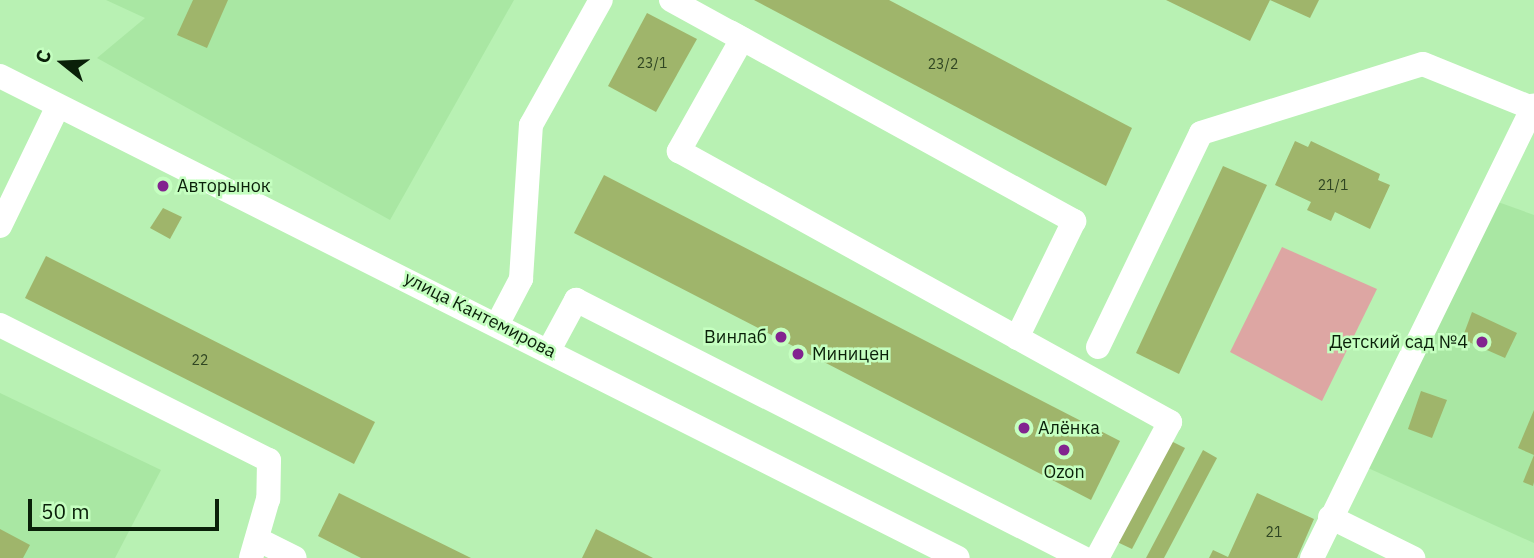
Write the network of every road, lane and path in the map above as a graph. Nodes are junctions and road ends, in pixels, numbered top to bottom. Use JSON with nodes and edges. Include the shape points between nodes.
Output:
{"nodes":[{"id":1,"x":601,"y":0,"type":"edge"},
{"id":2,"x":671,"y":0,"type":"edge"},
{"id":3,"x":730,"y":32,"type":"junction"},
{"id":4,"x":0,"y":76,"type":"edge"},
{"id":5,"x":58,"y":106,"type":"junction"},
{"id":6,"x":1533,"y":107,"type":"edge"},
{"id":7,"x":0,"y":226,"type":"edge"},
{"id":8,"x":498,"y":323,"type":"junction"},
{"id":9,"x":0,"y":324,"type":"edge"},
{"id":10,"x":1017,"y":338,"type":"junction"},
{"id":11,"x":1098,"y":347,"type":"dead end"},
{"id":12,"x":550,"y":350,"type":"junction"},
{"id":13,"x":1330,"y":517,"type":"junction"},
{"id":14,"x":254,"y":549,"type":"edge"},
{"id":15,"x":295,"y":558,"type":"edge"},
{"id":16,"x":958,"y":558,"type":"edge"},
{"id":17,"x":1083,"y":558,"type":"edge"},
{"id":18,"x":1097,"y":558,"type":"edge"},
{"id":19,"x":1312,"y":558,"type":"edge"},
{"id":20,"x":1413,"y":558,"type":"edge"}],
"edges":[{"from":1,"to":8,"type":"street","via":[[531,125],[521,279]]},
{"from":2,"to":3,"type":"street"},
{"from":3,"to":10,"type":"street","via":[[1074,221]]},
{"from":3,"to":10,"type":"street","via":[[742,39],[679,151]]},
{"from":4,"to":5,"type":"street","name":"улица Кантемирова"},
{"from":5,"to":7,"type":"street"},
{"from":5,"to":8,"type":"street","name":"улица Кантемирова"},
{"from":6,"to":11,"type":"street","via":[[1423,64],[1201,133]]},
{"from":6,"to":13,"type":"street"},
{"from":8,"to":12,"type":"street","name":"улица Кантемирова"},
{"from":9,"to":14,"type":"street","via":[[269,460],[268,499]]},
{"from":10,"to":18,"type":"street","via":[[1170,422]]},
{"from":12,"to":16,"type":"street","name":"улица Кантемирова"},
{"from":12,"to":17,"type":"street","via":[[576,300]]},
{"from":13,"to":19,"type":"street"},
{"from":13,"to":20,"type":"street"},
{"from":14,"to":15,"type":"street"}]}
